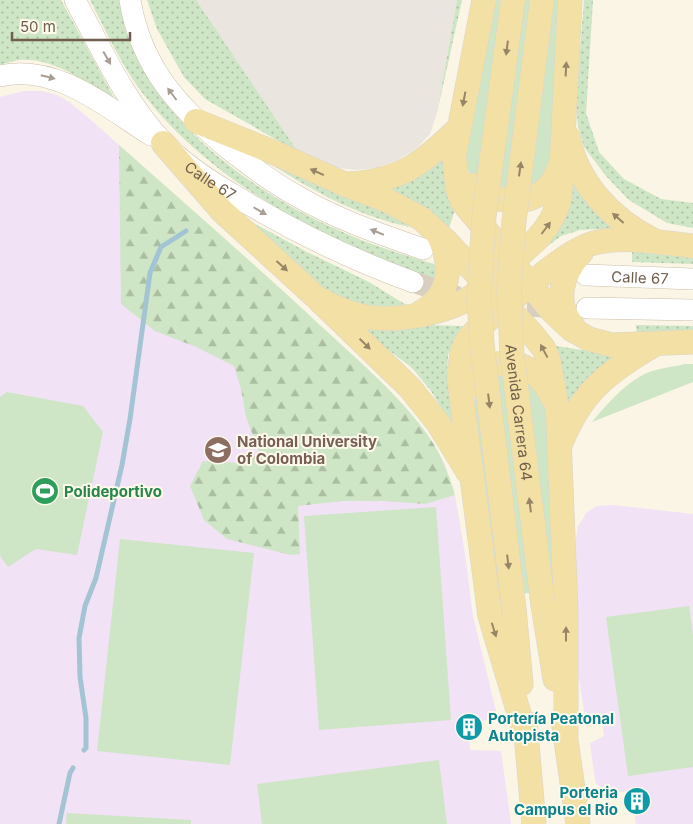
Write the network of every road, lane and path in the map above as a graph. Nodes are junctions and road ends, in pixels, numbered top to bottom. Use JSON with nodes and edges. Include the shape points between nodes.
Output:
{"nodes":[{"id":1,"x":75,"y":0,"type":"edge"},
{"id":2,"x":130,"y":0,"type":"edge"},
{"id":3,"x":484,"y":0,"type":"edge"},
{"id":4,"x":514,"y":0,"type":"edge"},
{"id":5,"x":542,"y":0,"type":"edge"},
{"id":6,"x":570,"y":0,"type":"edge"},
{"id":7,"x":0,"y":76,"type":"edge"},
{"id":8,"x":564,"y":116,"type":"junction"},
{"id":9,"x":196,"y":121,"type":"junction"},
{"id":10,"x":458,"y":128,"type":"junction"},
{"id":11,"x":163,"y":143,"type":"junction"},
{"id":12,"x":454,"y":156,"type":"junction"},
{"id":13,"x":561,"y":164,"type":"junction"},
{"id":14,"x":344,"y":184,"type":"junction"},
{"id":15,"x":429,"y":240,"type":"junction"},
{"id":16,"x":659,"y":243,"type":"junction"},
{"id":17,"x":592,"y":244,"type":"junction"},
{"id":18,"x":693,"y":246,"type":"edge"},
{"id":19,"x":511,"y":262,"type":"junction"},
{"id":20,"x":586,"y":274,"type":"dead end"},
{"id":21,"x":693,"y":279,"type":"edge"},
{"id":22,"x":413,"y":282,"type":"tunnel mouth"},
{"id":23,"x":486,"y":284,"type":"junction"},
{"id":24,"x":530,"y":285,"type":"junction"},
{"id":25,"x":317,"y":298,"type":"junction"},
{"id":26,"x":506,"y":305,"type":"junction"},
{"id":27,"x":586,"y":308,"type":"tunnel mouth"},
{"id":28,"x":693,"y":310,"type":"edge"},
{"id":29,"x":416,"y":315,"type":"junction"},
{"id":30,"x":582,"y":335,"type":"junction"},
{"id":31,"x":693,"y":342,"type":"edge"},
{"id":32,"x":656,"y":344,"type":"junction"},
{"id":33,"x":558,"y":413,"type":"junction"},
{"id":34,"x":463,"y":418,"type":"junction"},
{"id":35,"x":559,"y":448,"type":"junction"},
{"id":36,"x":473,"y":480,"type":"junction"},
{"id":37,"x":566,"y":735,"type":"junction"},
{"id":38,"x":526,"y":737,"type":"junction"},
{"id":39,"x":534,"y":824,"type":"edge"},
{"id":40,"x":578,"y":824,"type":"edge"}],
"edges":[{"from":1,"to":11,"type":"main road","name":"Calle 67","one_way":true,"via":[[124,89]]},
{"from":9,"to":2,"type":"main road","one_way":true,"via":[[172,94],[153,65],[138,31]]},
{"from":3,"to":10,"type":"main road","one_way":true},
{"from":4,"to":38,"type":"main road","name":"Avenida Carrera 64","one_way":true,"bridge":true,"via":[[484,216],[479,298]]},
{"from":37,"to":5,"type":"main road","name":"Avenida Carrera 64","one_way":true,"bridge":true,"via":[[542,606],[512,354],[509,290],[514,221]]},
{"from":8,"to":6,"type":"main road","one_way":true},
{"from":7,"to":11,"type":"main road","one_way":true,"via":[[51,77],[70,85]]},
{"from":8,"to":13,"type":"main road"},
{"from":16,"to":8,"type":"main road","one_way":true,"via":[[624,223],[592,190],[572,154]]},
{"from":14,"to":9,"type":"main road","one_way":true},
{"from":15,"to":9,"type":"main road","one_way":true,"via":[[332,214],[264,176]]},
{"from":10,"to":12,"type":"main road"},
{"from":10,"to":14,"type":"main road","via":[[434,152],[407,171],[382,180]]},
{"from":11,"to":22,"type":"main road","name":"Calle 67","one_way":true,"via":[[217,185],[293,230]]},
{"from":11,"to":25,"type":"main road","one_way":true,"via":[[222,211]]},
{"from":12,"to":13,"type":"main road","via":[[469,183],[494,199],[531,199],[549,185]]},
{"from":12,"to":19,"type":"main road","via":[[455,176],[462,201]]},
{"from":19,"to":13,"type":"main road","one_way":true,"via":[[537,239],[552,220],[560,197]]},
{"from":14,"to":15,"type":"main road","via":[[422,219]]},
{"from":15,"to":23,"type":"main road"},
{"from":15,"to":29,"type":"main road","via":[[444,249],[447,280],[437,300]]},
{"from":16,"to":17,"type":"main road","via":[[618,240]]},
{"from":16,"to":18,"type":"main road"},
{"from":17,"to":24,"type":"main road","via":[[565,258]]},
{"from":17,"to":30,"type":"main road","via":[[574,260],[563,284],[564,310]]},
{"from":19,"to":23,"type":"main road"},
{"from":19,"to":24,"type":"main road"},
{"from":20,"to":21,"type":"main road","name":"Calle 67"},
{"from":23,"to":26,"type":"main road"},
{"from":23,"to":29,"type":"main road","via":[[460,303]]},
{"from":24,"to":26,"type":"main road"},
{"from":24,"to":30,"type":"main road","via":[[560,319]]},
{"from":25,"to":29,"type":"main road","via":[[368,317]]},
{"from":25,"to":36,"type":"main road","one_way":true,"via":[[410,388],[438,424]]},
{"from":33,"to":26,"type":"main road","one_way":true,"via":[[544,349]]},
{"from":26,"to":34,"type":"main road","via":[[476,331],[462,351],[459,378]]},
{"from":27,"to":28,"type":"main road"},
{"from":30,"to":32,"type":"main road","via":[[612,345]]},
{"from":31,"to":32,"type":"main road"},
{"from":32,"to":35,"type":"main road","via":[[618,368],[588,395],[572,417]]},
{"from":33,"to":34,"type":"main road","via":[[549,390],[538,375],[524,366],[509,363],[497,364],[478,376],[470,388]]},
{"from":33,"to":35,"type":"main road"},
{"from":34,"to":36,"type":"main road"},
{"from":37,"to":35,"type":"main road","one_way":true,"via":[[566,612]]},
{"from":36,"to":38,"type":"main road","one_way":true,"via":[[490,616]]},
{"from":37,"to":40,"type":"main road","name":"Avenida Carrera 64"},
{"from":38,"to":39,"type":"main road","name":"Avenida Carrera 64"}]}
